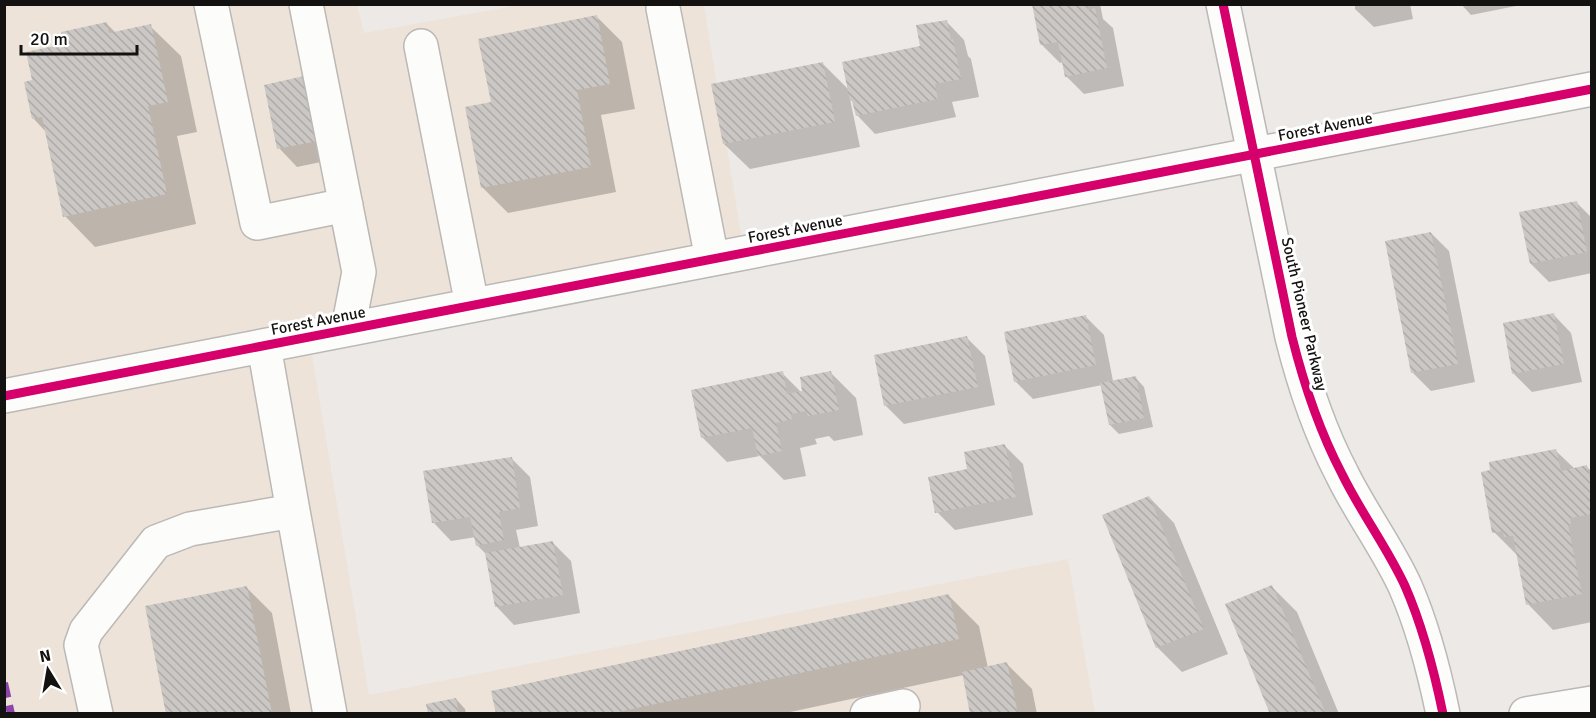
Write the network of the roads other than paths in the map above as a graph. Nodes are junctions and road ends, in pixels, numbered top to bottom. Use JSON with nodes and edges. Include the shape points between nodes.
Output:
{"nodes":[{"id":1,"x":211,"y":4,"type":"edge"},
{"id":2,"x":306,"y":4,"type":"edge"},
{"id":3,"x":1223,"y":4,"type":"edge"},
{"id":4,"x":663,"y":8,"type":"dead end"},
{"id":5,"x":421,"y":46,"type":"dead end"},
{"id":6,"x":1592,"y":89,"type":"edge"},
{"id":7,"x":1255,"y":154,"type":"junction"},
{"id":8,"x":346,"y":205,"type":"junction"},
{"id":9,"x":712,"y":259,"type":"junction"},
{"id":10,"x":472,"y":305,"type":"junction"},
{"id":11,"x":348,"y":329,"type":"junction"},
{"id":12,"x":264,"y":346,"type":"junction"},
{"id":13,"x":4,"y":396,"type":"edge"},
{"id":14,"x":293,"y":511,"type":"junction"},
{"id":15,"x":1592,"y":703,"type":"edge"},
{"id":16,"x":903,"y":706,"type":"dead end"},
{"id":17,"x":96,"y":714,"type":"edge"},
{"id":18,"x":330,"y":714,"type":"edge"},
{"id":19,"x":867,"y":714,"type":"edge"},
{"id":20,"x":1443,"y":714,"type":"edge"},
{"id":21,"x":1526,"y":714,"type":"edge"}],
"edges":[{"from":1,"to":8,"type":"street","via":[[256,223]]},
{"from":2,"to":8,"type":"street"},
{"from":3,"to":7,"type":"street","name":"South Pioneer Parkway"},
{"from":4,"to":9,"type":"street"},
{"from":5,"to":10,"type":"street"},
{"from":6,"to":7,"type":"street","name":"Forest Avenue"},
{"from":7,"to":9,"type":"street","name":"Forest Avenue"},
{"from":7,"to":20,"type":"street","name":"South Pioneer Parkway","via":[[1306,390],[1342,475],[1404,586],[1430,655]]},
{"from":8,"to":11,"type":"street","via":[[359,272]]},
{"from":9,"to":10,"type":"street","name":"Forest Avenue"},
{"from":10,"to":11,"type":"street","name":"Forest Avenue"},
{"from":11,"to":12,"type":"street","name":"Forest Avenue"},
{"from":12,"to":13,"type":"street","name":"Forest Avenue"},
{"from":12,"to":14,"type":"street"},
{"from":14,"to":17,"type":"street","via":[[190,529],[156,542],[86,631],[81,645]]},
{"from":14,"to":18,"type":"street"},
{"from":15,"to":21,"type":"street"},
{"from":16,"to":19,"type":"street"}]}
